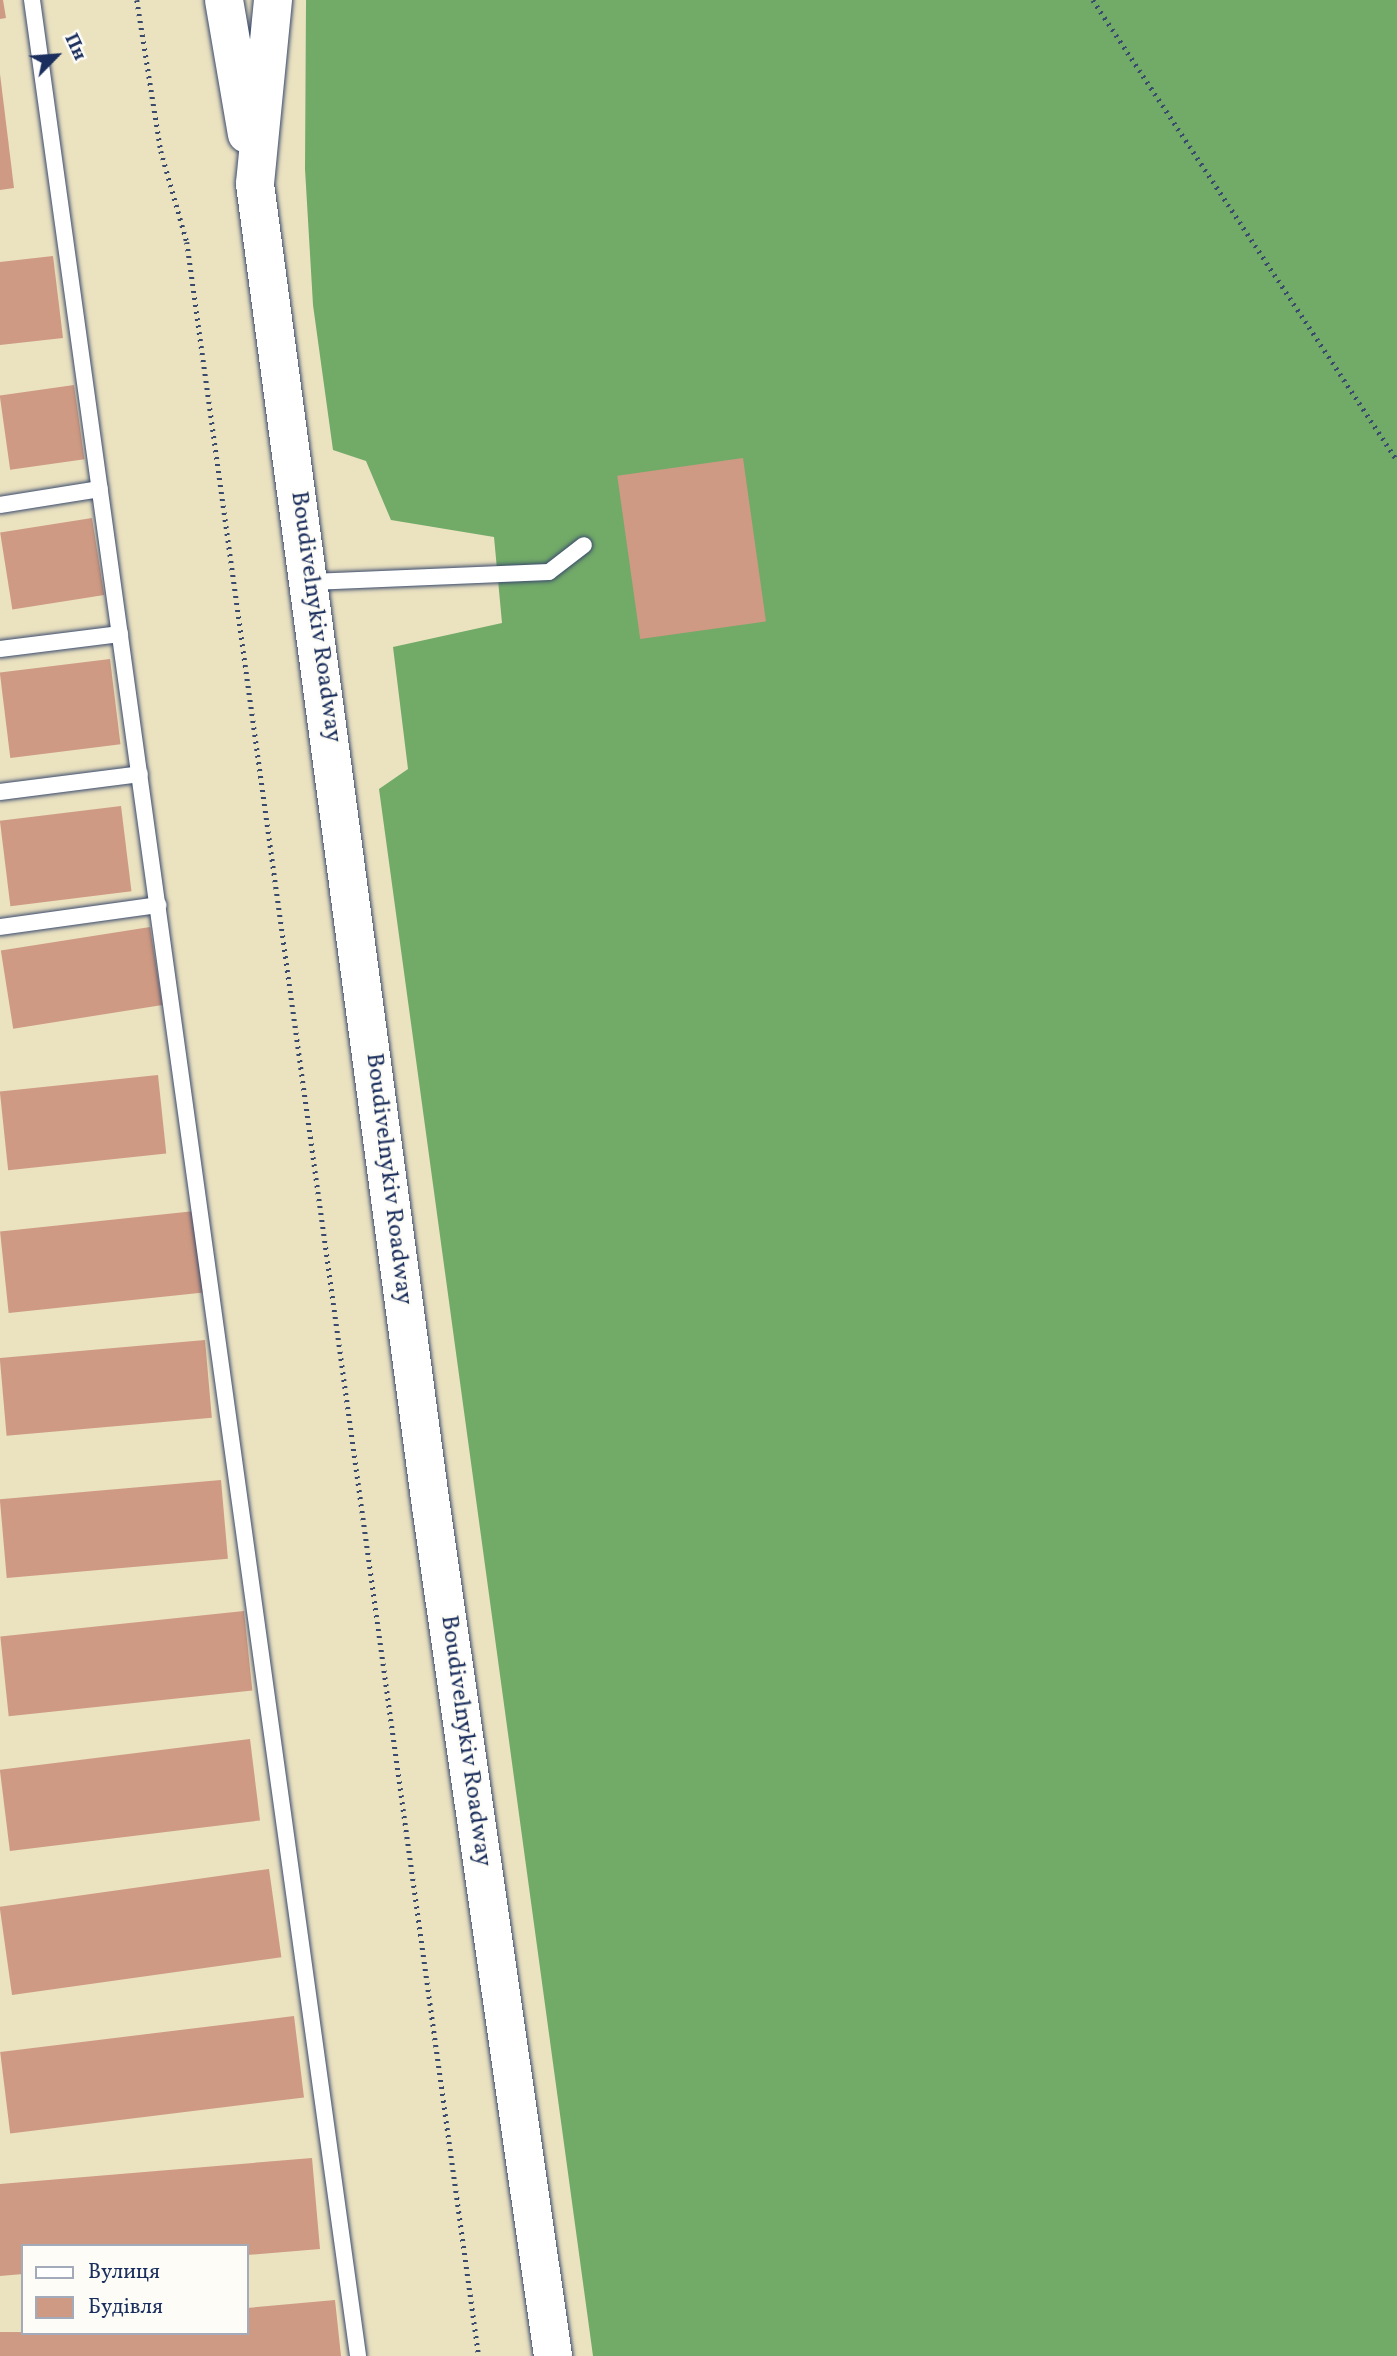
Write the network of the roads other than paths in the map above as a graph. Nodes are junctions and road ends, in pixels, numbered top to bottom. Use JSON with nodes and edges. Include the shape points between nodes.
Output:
{"nodes":[{"id":1,"x":32,"y":0,"type":"edge"},
{"id":2,"x":224,"y":0,"type":"edge"},
{"id":3,"x":273,"y":0,"type":"edge"},
{"id":4,"x":255,"y":184,"type":"junction"},
{"id":5,"x":100,"y":489,"type":"junction"},
{"id":6,"x":0,"y":505,"type":"edge"},
{"id":7,"x":584,"y":545,"type":"dead end"},
{"id":8,"x":311,"y":582,"type":"junction"},
{"id":9,"x":120,"y":634,"type":"junction"},
{"id":10,"x":0,"y":649,"type":"edge"},
{"id":11,"x":139,"y":775,"type":"junction"},
{"id":12,"x":0,"y":792,"type":"edge"},
{"id":13,"x":158,"y":905,"type":"junction"},
{"id":14,"x":0,"y":927,"type":"edge"},
{"id":15,"x":358,"y":2356,"type":"edge"},
{"id":16,"x":553,"y":2356,"type":"edge"}],
"edges":[{"from":1,"to":5,"type":"lane"},
{"from":2,"to":4,"type":"main road"},
{"from":3,"to":4,"type":"main road","name":"Boudivelnykiv Roadway"},
{"from":4,"to":8,"type":"main road","name":"Boudivelnykiv Roadway"},
{"from":5,"to":6,"type":"lane"},
{"from":5,"to":9,"type":"lane"},
{"from":7,"to":8,"type":"lane","via":[[549,572]]},
{"from":8,"to":16,"type":"main road","name":"Boudivelnykiv Roadway","via":[[431,1506]]},
{"from":9,"to":10,"type":"lane"},
{"from":9,"to":11,"type":"lane"},
{"from":11,"to":12,"type":"lane"},
{"from":11,"to":13,"type":"lane"},
{"from":13,"to":14,"type":"lane"},
{"from":13,"to":15,"type":"lane"}]}
